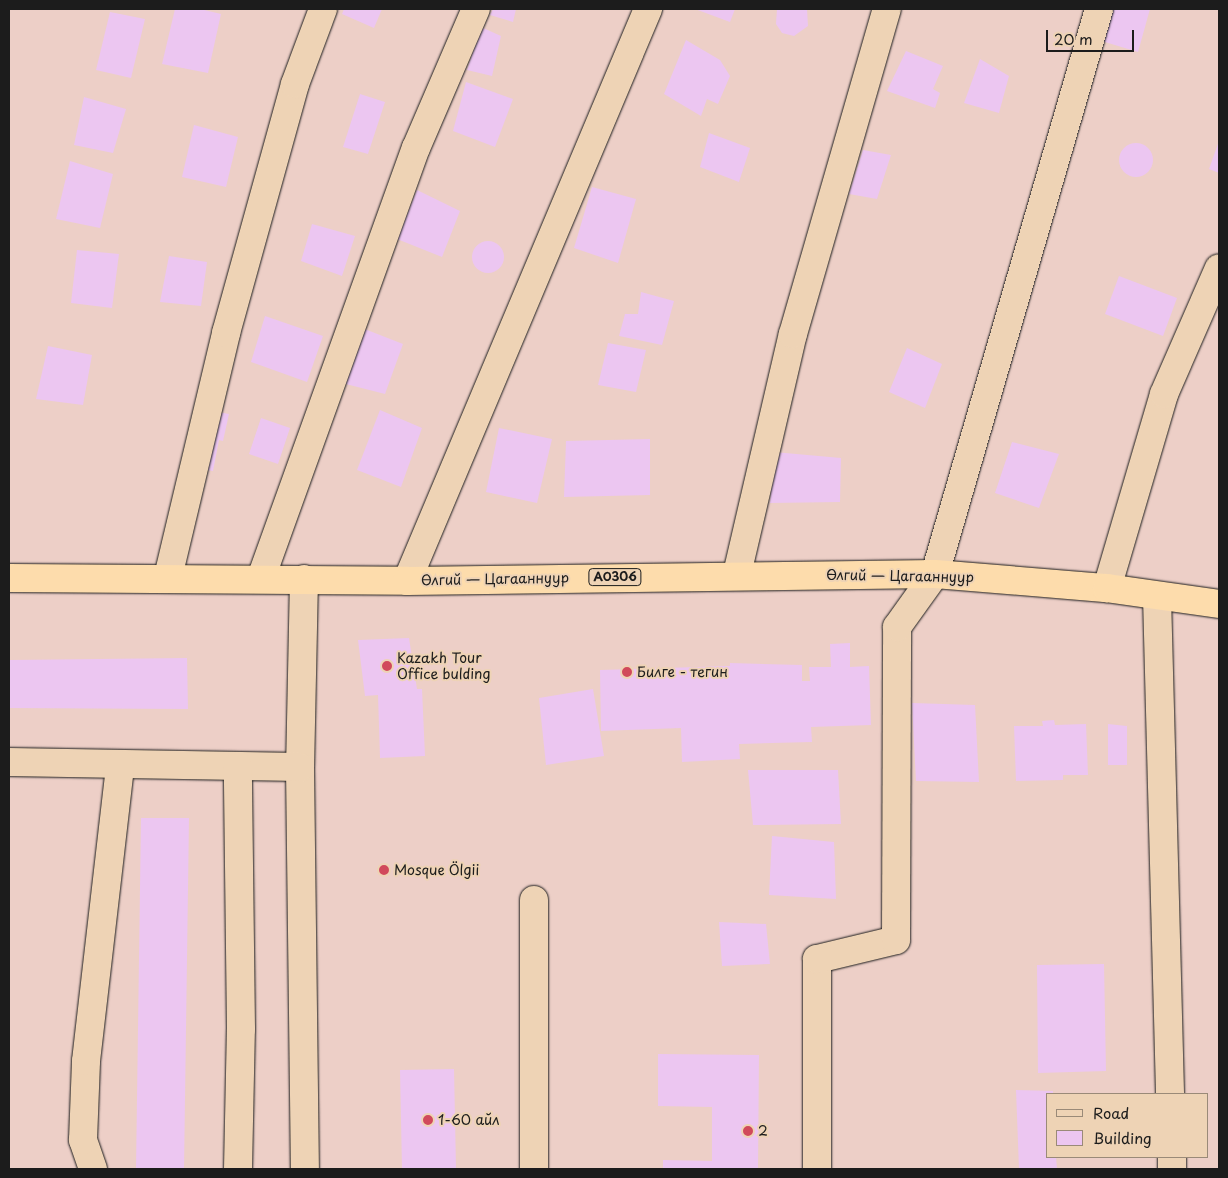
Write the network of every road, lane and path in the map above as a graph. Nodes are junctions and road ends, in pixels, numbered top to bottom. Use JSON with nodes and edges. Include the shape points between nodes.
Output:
{"nodes":[{"id":1,"x":323,"y":9,"type":"edge"},
{"id":2,"x":476,"y":9,"type":"edge"},
{"id":3,"x":648,"y":9,"type":"edge"},
{"id":4,"x":887,"y":9,"type":"edge"},
{"id":5,"x":1098,"y":9,"type":"edge"},
{"id":6,"x":1219,"y":268,"type":"edge"},
{"id":7,"x":737,"y":574,"type":"junction"},
{"id":8,"x":934,"y":574,"type":"junction"},
{"id":9,"x":168,"y":577,"type":"junction"},
{"id":10,"x":9,"y":578,"type":"edge"},
{"id":11,"x":261,"y":578,"type":"junction"},
{"id":12,"x":304,"y":579,"type":"junction"},
{"id":13,"x":407,"y":581,"type":"junction"},
{"id":14,"x":1107,"y":588,"type":"junction"},
{"id":15,"x":1157,"y":596,"type":"junction"},
{"id":16,"x":1219,"y":604,"type":"edge"},
{"id":17,"x":9,"y":762,"type":"edge"},
{"id":18,"x":120,"y":765,"type":"junction"},
{"id":19,"x":238,"y":766,"type":"junction"},
{"id":20,"x":300,"y":767,"type":"junction"},
{"id":21,"x":534,"y":900,"type":"dead end"},
{"id":22,"x":1170,"y":1093,"type":"edge"},
{"id":23,"x":93,"y":1169,"type":"edge"},
{"id":24,"x":238,"y":1169,"type":"edge"},
{"id":25,"x":305,"y":1169,"type":"edge"},
{"id":26,"x":534,"y":1169,"type":"edge"},
{"id":27,"x":817,"y":1169,"type":"edge"}],
"edges":[{"from":1,"to":9,"type":"street","via":[[295,84],[226,332]]},
{"from":2,"to":11,"type":"street","via":[[416,148]]},
{"from":3,"to":13,"type":"street"},
{"from":4,"to":7,"type":"street","via":[[793,334]]},
{"from":5,"to":8,"type":"street"},
{"from":6,"to":14,"type":"street","via":[[1164,394]]},
{"from":7,"to":8,"type":"highway","name":"Өлгий — Цагааннуур","number":"A0306"},
{"from":7,"to":13,"type":"highway","name":"Өлгий — Цагааннуур","number":"A0306"},
{"from":8,"to":14,"type":"highway","name":"Өлгий — Цагааннуур","number":"A0306"},
{"from":8,"to":27,"type":"street","via":[[897,627],[896,940],[817,959]]},
{"from":9,"to":10,"type":"highway","name":"Өлгий — Цагааннуур","number":"A0306"},
{"from":9,"to":11,"type":"highway","name":"Өлгий — Цагааннуур","number":"A0306"},
{"from":11,"to":12,"type":"highway","name":"Өлгий — Цагааннуур","number":"A0306"},
{"from":12,"to":13,"type":"highway","name":"Өлгий — Цагааннуур","number":"A0306"},
{"from":12,"to":20,"type":"street"},
{"from":14,"to":15,"type":"highway","name":"Өлгий — Цагааннуур","number":"A0306"},
{"from":15,"to":16,"type":"highway","name":"Өлгий — Цагааннуур","number":"A0306"},
{"from":15,"to":22,"type":"street"},
{"from":17,"to":18,"type":"street"},
{"from":18,"to":19,"type":"street"},
{"from":18,"to":23,"type":"street","via":[[86,1061],[83,1140]]},
{"from":19,"to":20,"type":"street"},
{"from":19,"to":24,"type":"street","via":[[241,1029]]},
{"from":20,"to":25,"type":"street"},
{"from":21,"to":26,"type":"street"}]}
